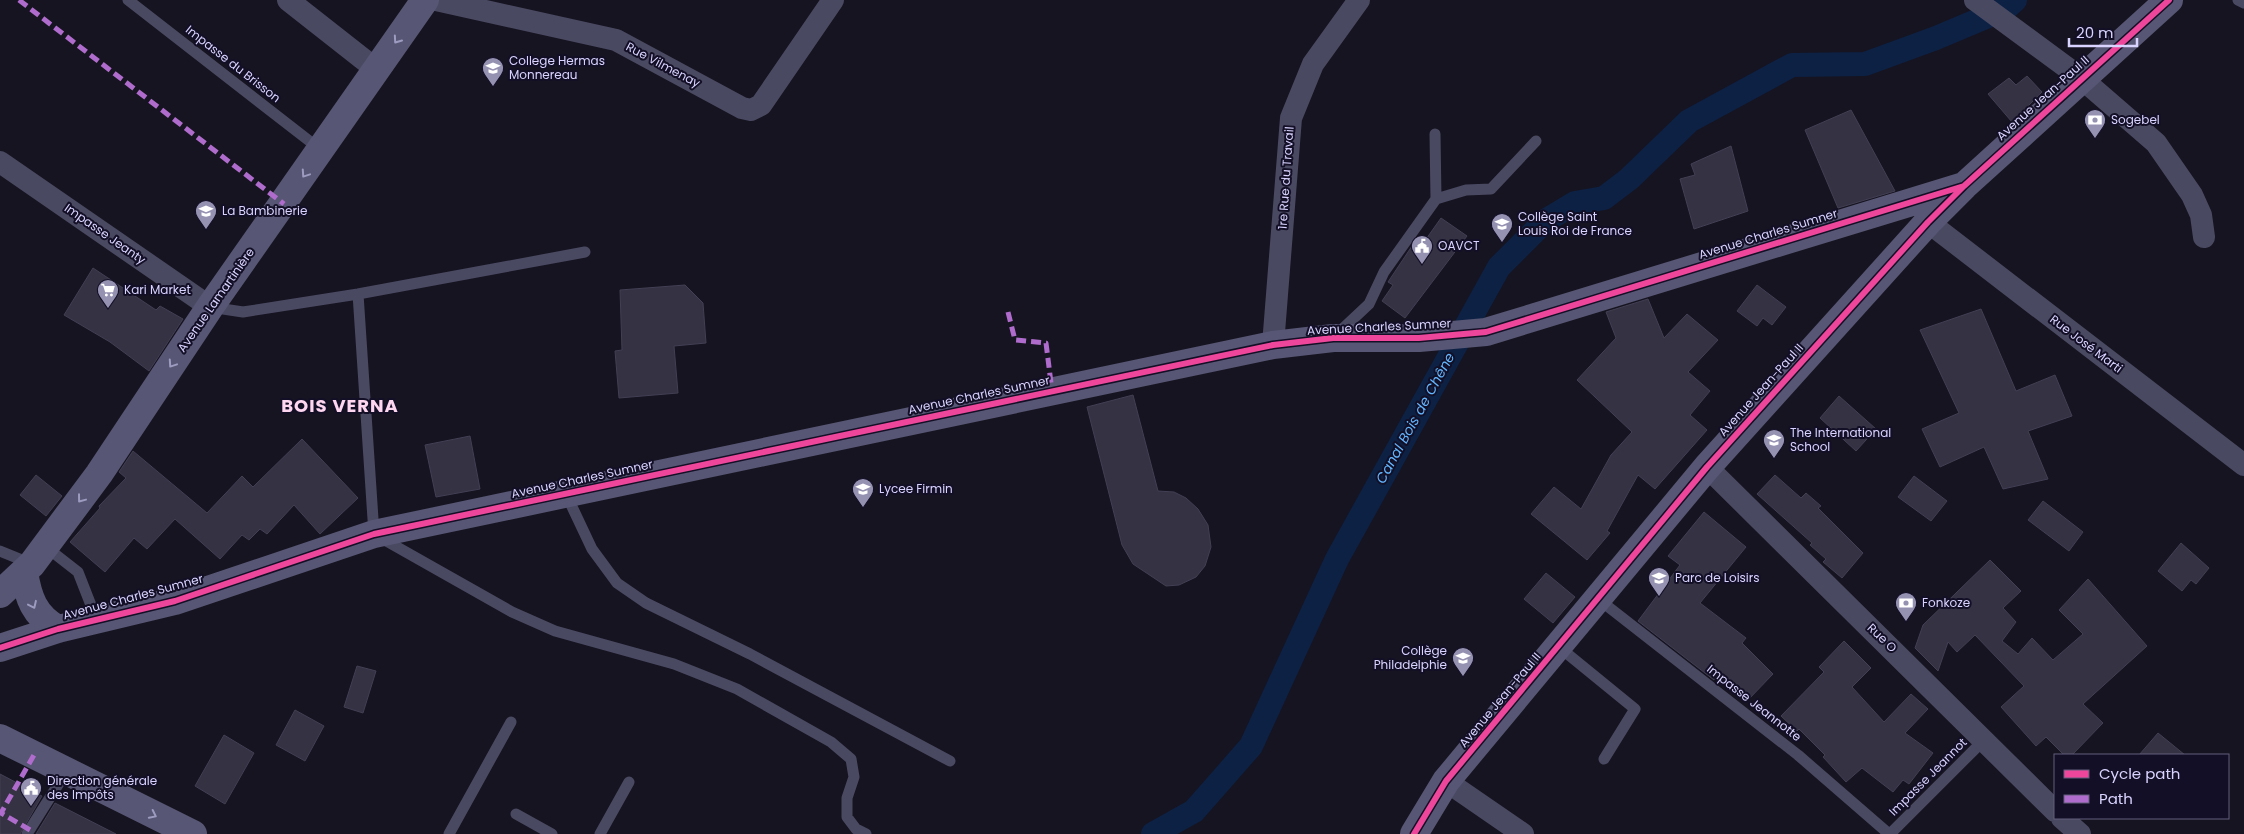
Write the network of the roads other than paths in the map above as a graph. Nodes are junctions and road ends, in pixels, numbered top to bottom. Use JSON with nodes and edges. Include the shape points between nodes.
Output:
{"nodes":[{"id":1,"x":128,"y":0,"type":"edge"},
{"id":2,"x":288,"y":0,"type":"edge"},
{"id":3,"x":425,"y":0,"type":"edge"},
{"id":4,"x":436,"y":0,"type":"edge"},
{"id":5,"x":833,"y":0,"type":"edge"},
{"id":6,"x":1359,"y":0,"type":"edge"},
{"id":7,"x":1975,"y":0,"type":"edge"},
{"id":8,"x":2169,"y":0,"type":"edge"},
{"id":9,"x":2238,"y":0,"type":"edge"},
{"id":10,"x":2244,"y":3,"type":"edge"},
{"id":11,"x":377,"y":70,"type":"junction"},
{"id":12,"x":2081,"y":78,"type":"junction"},
{"id":13,"x":1435,"y":134,"type":"dead end"},
{"id":14,"x":1536,"y":141,"type":"dead end"},
{"id":15,"x":321,"y":150,"type":"junction"},
{"id":16,"x":0,"y":162,"type":"edge"},
{"id":17,"x":1964,"y":186,"type":"junction"},
{"id":18,"x":1436,"y":199,"type":"junction"},
{"id":19,"x":1902,"y":204,"type":"junction"},
{"id":20,"x":1928,"y":222,"type":"junction"},
{"id":21,"x":2204,"y":237,"type":"dead end"},
{"id":22,"x":585,"y":252,"type":"dead end"},
{"id":23,"x":358,"y":294,"type":"junction"},
{"id":24,"x":210,"y":307,"type":"junction"},
{"id":25,"x":1333,"y":338,"type":"junction"},
{"id":26,"x":1273,"y":345,"type":"junction"},
{"id":27,"x":2244,"y":465,"type":"edge"},
{"id":28,"x":1707,"y":467,"type":"junction"},
{"id":29,"x":566,"y":494,"type":"junction"},
{"id":30,"x":374,"y":534,"type":"junction"},
{"id":31,"x":0,"y":551,"type":"edge"},
{"id":32,"x":34,"y":561,"type":"junction"},
{"id":33,"x":0,"y":594,"type":"edge"},
{"id":34,"x":1597,"y":598,"type":"junction"},
{"id":35,"x":96,"y":618,"type":"junction"},
{"id":36,"x":58,"y":628,"type":"junction"},
{"id":37,"x":1559,"y":647,"type":"junction"},
{"id":38,"x":0,"y":648,"type":"edge"},
{"id":39,"x":511,"y":722,"type":"dead end"},
{"id":40,"x":0,"y":738,"type":"edge"},
{"id":41,"x":1985,"y":739,"type":"junction"},
{"id":42,"x":1604,"y":759,"type":"dead end"},
{"id":43,"x":950,"y":761,"type":"dead end"},
{"id":44,"x":66,"y":772,"type":"junction"},
{"id":45,"x":1446,"y":781,"type":"junction"},
{"id":46,"x":629,"y":782,"type":"dead end"},
{"id":47,"x":2054,"y":809,"type":"edge"},
{"id":48,"x":516,"y":814,"type":"dead end"},
{"id":49,"x":2063,"y":819,"type":"edge"},
{"id":50,"x":27,"y":834,"type":"edge"},
{"id":51,"x":193,"y":834,"type":"edge"},
{"id":52,"x":449,"y":834,"type":"edge"},
{"id":53,"x":552,"y":834,"type":"edge"},
{"id":54,"x":600,"y":834,"type":"edge"},
{"id":55,"x":866,"y":834,"type":"edge"},
{"id":56,"x":1414,"y":834,"type":"edge"},
{"id":57,"x":1523,"y":834,"type":"edge"},
{"id":58,"x":1890,"y":834,"type":"edge"},
{"id":59,"x":2080,"y":834,"type":"edge"}],
"edges":[{"from":1,"to":15,"type":"lane","name":"Impasse du Brisson"},
{"from":2,"to":11,"type":"street"},
{"from":3,"to":11,"type":"street","name":"Avenue Lamartinière","one_way":true},
{"from":4,"to":5,"type":"street","name":"Rue Vilmenay","via":[[616,40],[742,108],[752,110],[761,105]]},
{"from":6,"to":26,"type":"street","name":"1re Rue du Travail","via":[[1313,64],[1291,118]]},
{"from":7,"to":12,"type":"street"},
{"from":8,"to":12,"type":"street","name":"Avenue Jean-Paul II"},
{"from":9,"to":10,"type":"lane"},
{"from":11,"to":15,"type":"street","name":"Avenue Lamartinière"},
{"from":12,"to":17,"type":"street","name":"Avenue Jean-Paul II"},
{"from":12,"to":21,"type":"street","via":[[2156,143],[2192,195],[2201,214]]},
{"from":13,"to":18,"type":"lane"},
{"from":14,"to":18,"type":"lane","via":[[1491,189],[1466,190]]},
{"from":15,"to":24,"type":"street","name":"Avenue Lamartinière","one_way":true},
{"from":16,"to":24,"type":"street","name":"Impasse Jeanty"},
{"from":17,"to":19,"type":"street","name":"Avenue Charles Sumner"},
{"from":17,"to":20,"type":"street","name":"Avenue Jean-Paul II"},
{"from":18,"to":25,"type":"lane","via":[[1384,272],[1369,304]]},
{"from":19,"to":20,"type":"street"},
{"from":19,"to":25,"type":"street","name":"Avenue Charles Sumner","via":[[1486,332],[1419,338]]},
{"from":20,"to":27,"type":"street","name":"Rue José Marti"},
{"from":20,"to":28,"type":"street","name":"Avenue Jean-Paul II"},
{"from":22,"to":23,"type":"lane"},
{"from":23,"to":24,"type":"lane","via":[[243,312]]},
{"from":23,"to":30,"type":"lane"},
{"from":24,"to":32,"type":"street","name":"Avenue Lamartinière","one_way":true,"via":[[99,474]]},
{"from":25,"to":26,"type":"street","name":"Avenue Charles Sumner"},
{"from":26,"to":29,"type":"street","name":"Avenue Charles Sumner"},
{"from":28,"to":34,"type":"street","name":"Avenue Jean-Paul II"},
{"from":28,"to":41,"type":"street","name":"Rue O"},
{"from":29,"to":30,"type":"street","name":"Avenue Charles Sumner"},
{"from":29,"to":43,"type":"lane","via":[[592,549],[617,583],[631,593]]},
{"from":30,"to":35,"type":"street","name":"Avenue Charles Sumner","via":[[175,601]]},
{"from":30,"to":55,"type":"lane","via":[[512,612],[555,631],[674,664],[737,689],[831,742],[851,759],[854,777],[847,798],[847,816],[856,829]]},
{"from":31,"to":32,"type":"lane"},
{"from":32,"to":33,"type":"street","name":"Avenue Lamartinière"},
{"from":32,"to":35,"type":"lane","via":[[78,572]]},
{"from":32,"to":36,"type":"street","one_way":true,"via":[[29,595],[37,613]]},
{"from":34,"to":37,"type":"street","name":"Avenue Jean-Paul II"},
{"from":34,"to":58,"type":"lane","name":"Impasse Jeannotte","via":[[1798,755]]},
{"from":35,"to":36,"type":"street","name":"Avenue Charles Sumner"},
{"from":36,"to":38,"type":"street","name":"Avenue Charles Sumner"},
{"from":37,"to":42,"type":"lane","via":[[1635,709]]},
{"from":37,"to":45,"type":"street","name":"Avenue Jean-Paul II"},
{"from":39,"to":52,"type":"lane"},
{"from":40,"to":44,"type":"street"},
{"from":41,"to":47,"type":"street","name":"Rue O"},
{"from":41,"to":58,"type":"lane","name":"Impasse Jeannot"},
{"from":44,"to":50,"type":"lane"},
{"from":44,"to":51,"type":"street","one_way":true},
{"from":45,"to":56,"type":"street","name":"Avenue Jean-Paul II"},
{"from":45,"to":57,"type":"street"},
{"from":46,"to":54,"type":"lane"},
{"from":48,"to":53,"type":"lane"},
{"from":49,"to":59,"type":"street"}]}
